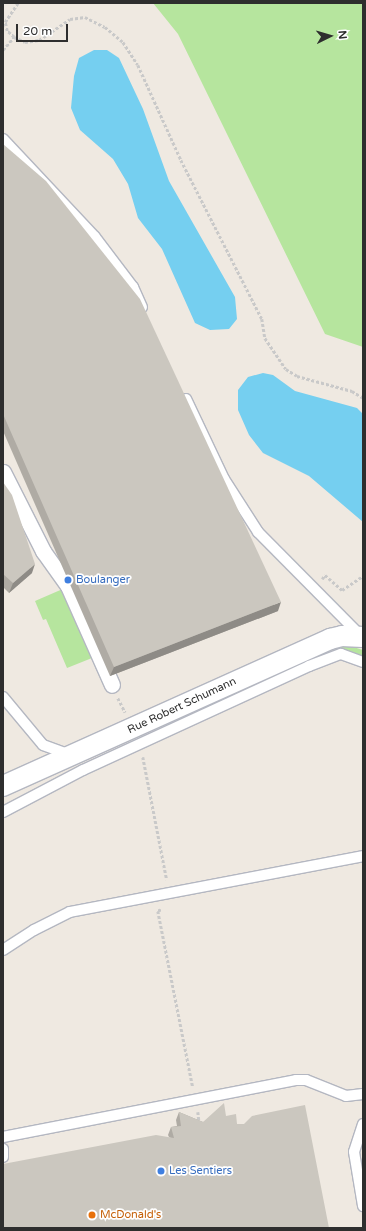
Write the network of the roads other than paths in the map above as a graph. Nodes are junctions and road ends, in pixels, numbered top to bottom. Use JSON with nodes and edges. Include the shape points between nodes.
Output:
{"nodes":[{"id":1,"x":3,"y":139,"type":"edge"},
{"id":2,"x":146,"y":315,"type":"edge"},
{"id":3,"x":180,"y":386,"type":"edge"},
{"id":4,"x":3,"y":472,"type":"edge"},
{"id":5,"x":363,"y":637,"type":"edge"},
{"id":6,"x":363,"y":662,"type":"edge"},
{"id":7,"x":112,"y":685,"type":"road end"},
{"id":8,"x":3,"y":697,"type":"edge"},
{"id":9,"x":74,"y":756,"type":"junction"},
{"id":10,"x":3,"y":786,"type":"edge"},
{"id":11,"x":3,"y":812,"type":"edge"},
{"id":12,"x":363,"y":856,"type":"edge"},
{"id":13,"x":3,"y":950,"type":"edge"},
{"id":14,"x":363,"y":1094,"type":"edge"},
{"id":15,"x":363,"y":1124,"type":"edge"},
{"id":16,"x":3,"y":1137,"type":"edge"},
{"id":17,"x":3,"y":1149,"type":"edge"},
{"id":18,"x":3,"y":1157,"type":"edge"},
{"id":19,"x":363,"y":1206,"type":"edge"}],
"edges":[{"from":1,"to":2,"type":"lane","via":[[95,236],[133,287]]},
{"from":3,"to":5,"type":"lane","via":[[224,479],[258,532]]},
{"from":4,"to":7,"type":"street","via":[[43,551],[68,586]]},
{"from":5,"to":9,"type":"street","name":"Rue Robert Schumann","via":[[342,636],[330,639]]},
{"from":6,"to":11,"type":"lane","via":[[341,654],[308,666],[95,764]]},
{"from":8,"to":9,"type":"lane","via":[[43,745]]},
{"from":9,"to":10,"type":"street","name":"Rue Robert Schumann"},
{"from":12,"to":13,"type":"lane","via":[[70,912],[34,930]]},
{"from":14,"to":16,"type":"lane","via":[[346,1096],[306,1080],[296,1080]]},
{"from":15,"to":19,"type":"lane","via":[[354,1152]]},
{"from":17,"to":18,"type":"lane"}]}
